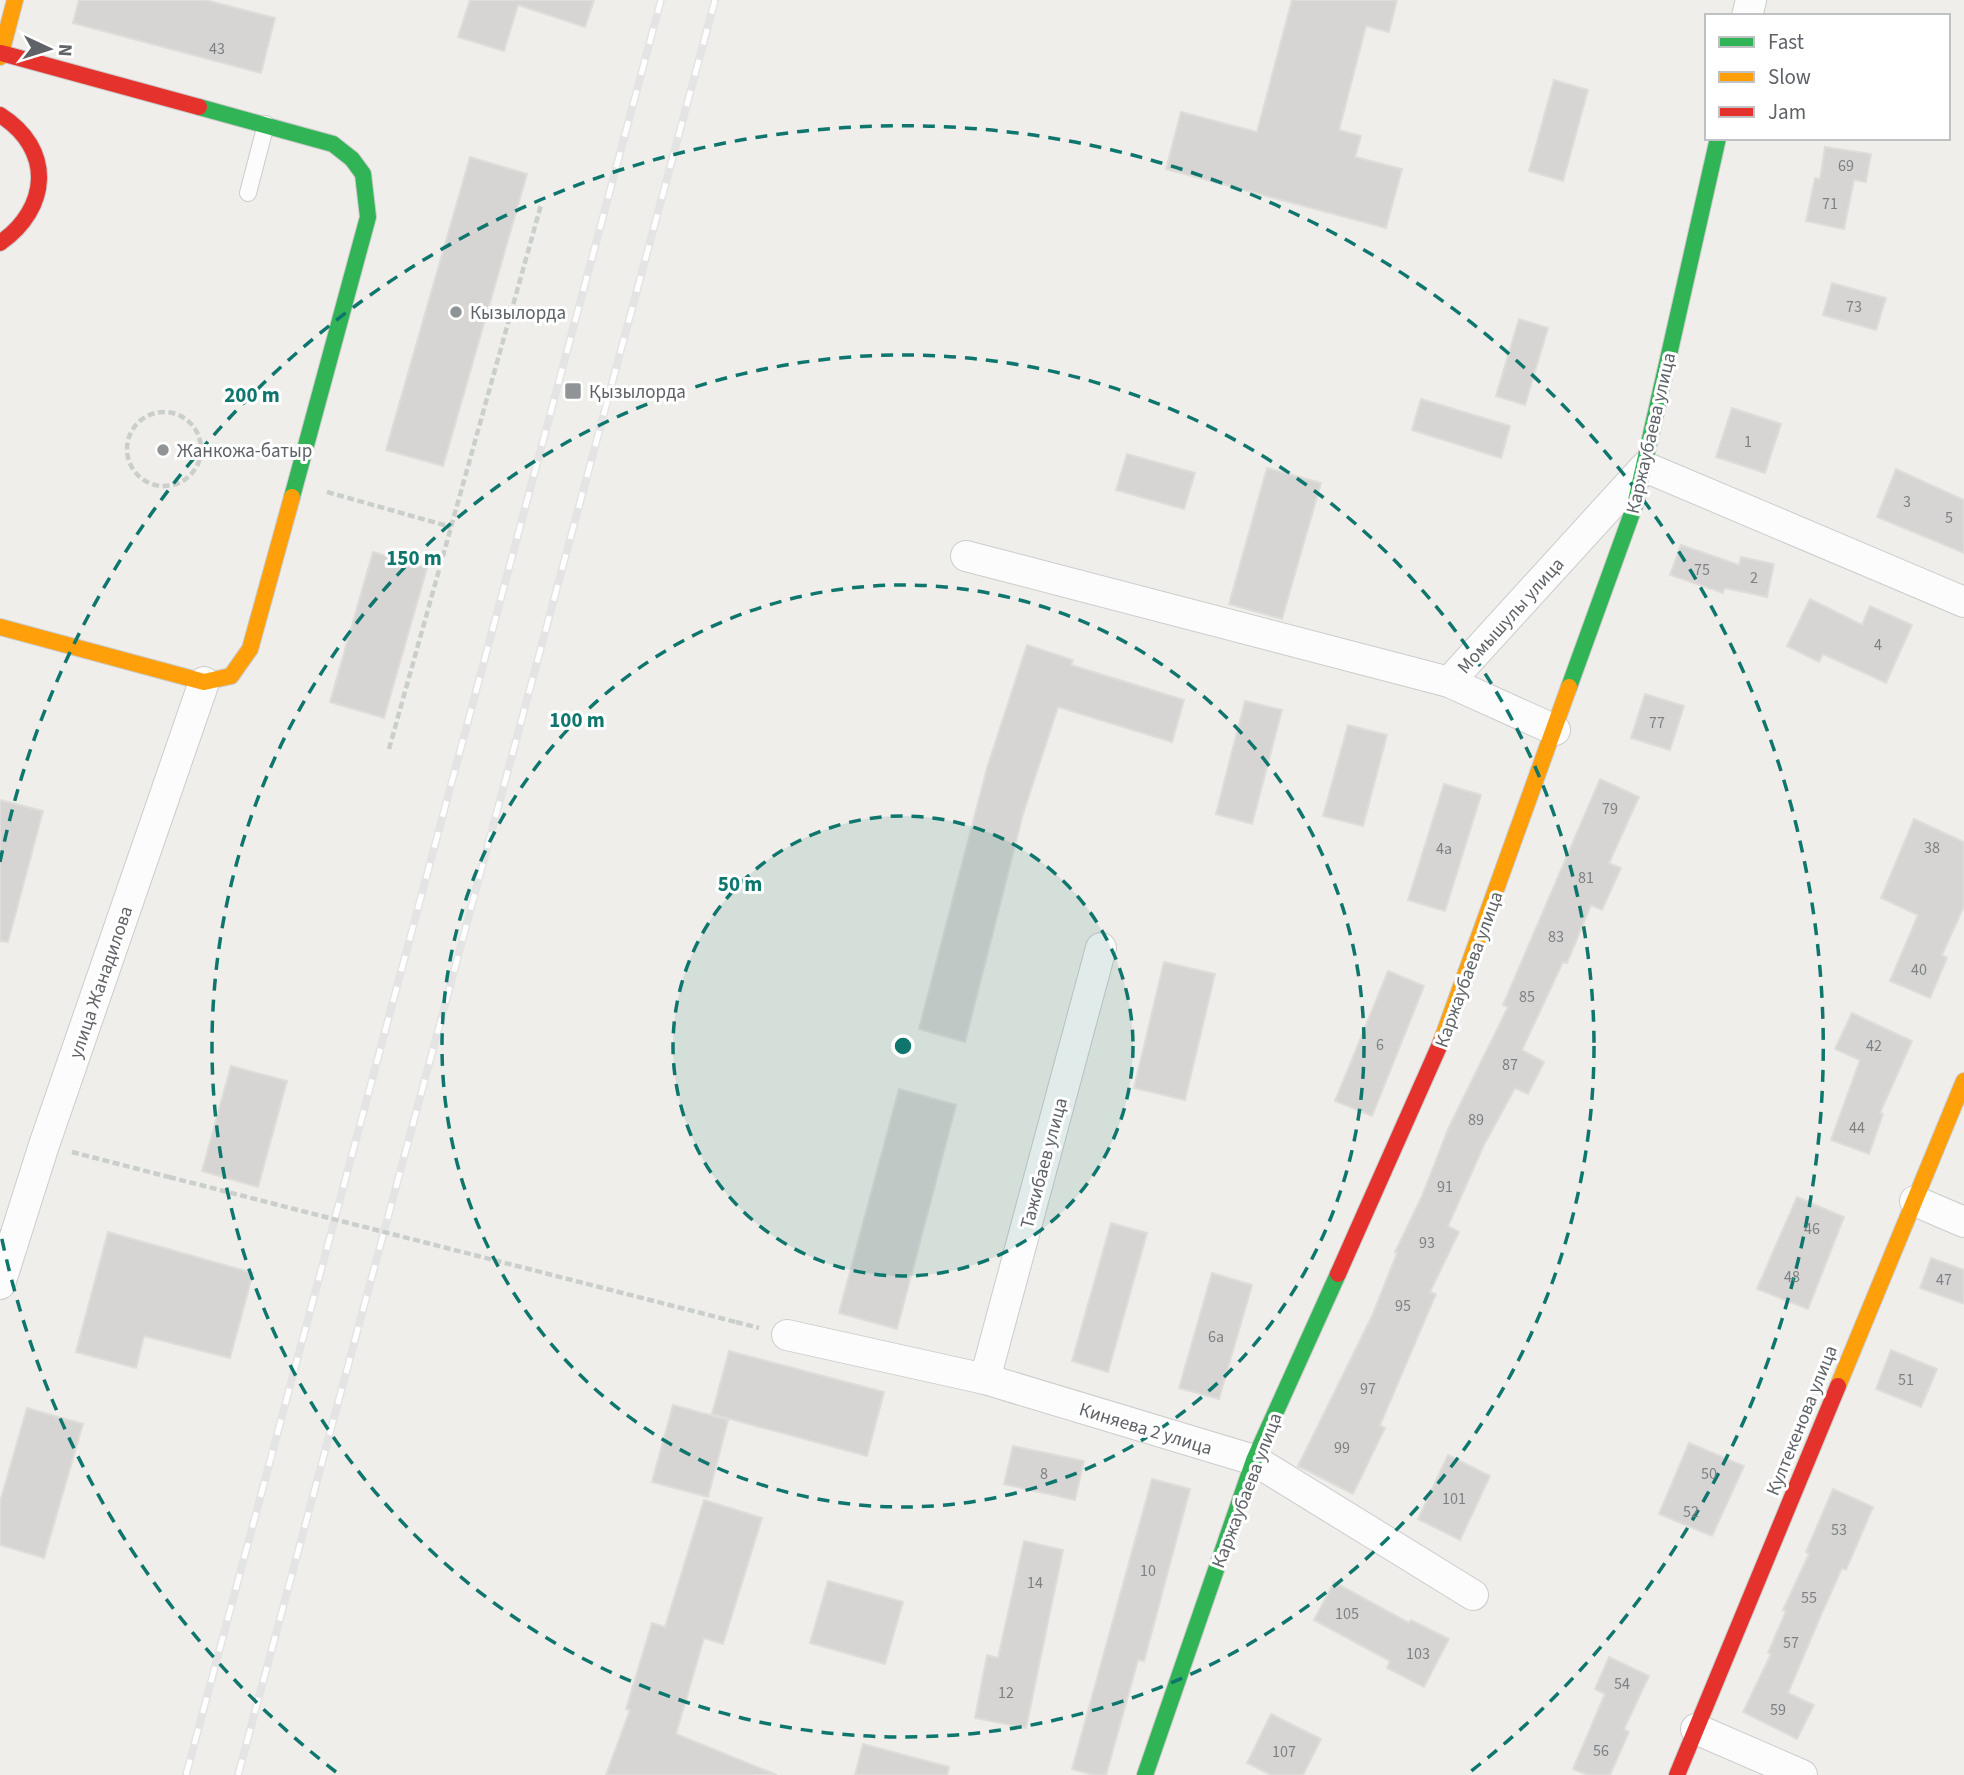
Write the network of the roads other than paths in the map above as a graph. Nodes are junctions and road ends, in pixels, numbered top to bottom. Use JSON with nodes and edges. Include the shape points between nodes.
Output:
{"nodes":[{"id":1,"x":15,"y":0,"type":"edge"},
{"id":2,"x":1,"y":55,"type":"edge"},
{"id":3,"x":0,"y":115,"type":"edge"},
{"id":4,"x":266,"y":124,"type":"junction"},
{"id":5,"x":1718,"y":140,"type":"edge"},
{"id":6,"x":248,"y":193,"type":"dead end"},
{"id":7,"x":0,"y":243,"type":"edge"},
{"id":8,"x":1645,"y":467,"type":"junction"},
{"id":9,"x":966,"y":556,"type":"dead end"},
{"id":10,"x":1964,"y":602,"type":"edge"},
{"id":11,"x":0,"y":627,"type":"edge"},
{"id":12,"x":204,"y":682,"type":"junction"},
{"id":13,"x":1449,"y":682,"type":"junction"},
{"id":14,"x":1555,"y":730,"type":"junction"},
{"id":15,"x":1101,"y":948,"type":"dead end"},
{"id":16,"x":1964,"y":1081,"type":"edge"},
{"id":17,"x":1914,"y":1201,"type":"junction"},
{"id":18,"x":1964,"y":1222,"type":"edge"},
{"id":19,"x":0,"y":1284,"type":"edge"},
{"id":20,"x":787,"y":1335,"type":"dead end"},
{"id":21,"x":985,"y":1379,"type":"junction"},
{"id":22,"x":1254,"y":1460,"type":"junction"},
{"id":23,"x":1473,"y":1595,"type":"dead end"},
{"id":24,"x":1696,"y":1729,"type":"junction"},
{"id":25,"x":1145,"y":1775,"type":"edge"},
{"id":26,"x":1677,"y":1775,"type":"edge"},
{"id":27,"x":1802,"y":1775,"type":"edge"}],
"edges":[{"from":1,"to":2,"type":"street"},
{"from":2,"to":4,"type":"street"},
{"from":3,"to":7,"type":"street","via":[[28,138],[39,163],[40,191],[30,216],[12,237]]},
{"from":4,"to":6,"type":"lane"},
{"from":4,"to":12,"type":"street","via":[[333,144],[356,160],[368,183],[368,217],[250,649],[231,676]]},
{"from":5,"to":8,"type":"street","name":"Каржаубаева улица"},
{"from":8,"to":10,"type":"street"},
{"from":8,"to":13,"type":"street","name":"Момышулы улица"},
{"from":8,"to":14,"type":"street","name":"Каржаубаева улица"},
{"from":9,"to":13,"type":"street","name":"Момышулы улица"},
{"from":11,"to":12,"type":"street"},
{"from":12,"to":19,"type":"street","name":"улица Жанадилова"},
{"from":13,"to":14,"type":"street"},
{"from":14,"to":22,"type":"street","name":"Каржаубаева улица","via":[[1434,1062]]},
{"from":15,"to":21,"type":"street","name":"Тажибаев улица"},
{"from":16,"to":17,"type":"street","name":"Култекенова улица"},
{"from":17,"to":18,"type":"street"},
{"from":17,"to":24,"type":"street","name":"Култекенова улица"},
{"from":20,"to":21,"type":"street","name":"Киняева 2 улица"},
{"from":21,"to":22,"type":"street","name":"Киняева 2 улица"},
{"from":22,"to":23,"type":"street","name":"Киняева 2 улица"},
{"from":22,"to":25,"type":"street","name":"Каржаубаева улица"},
{"from":24,"to":26,"type":"street","name":"Култекенова улица"},
{"from":24,"to":27,"type":"street"}]}
